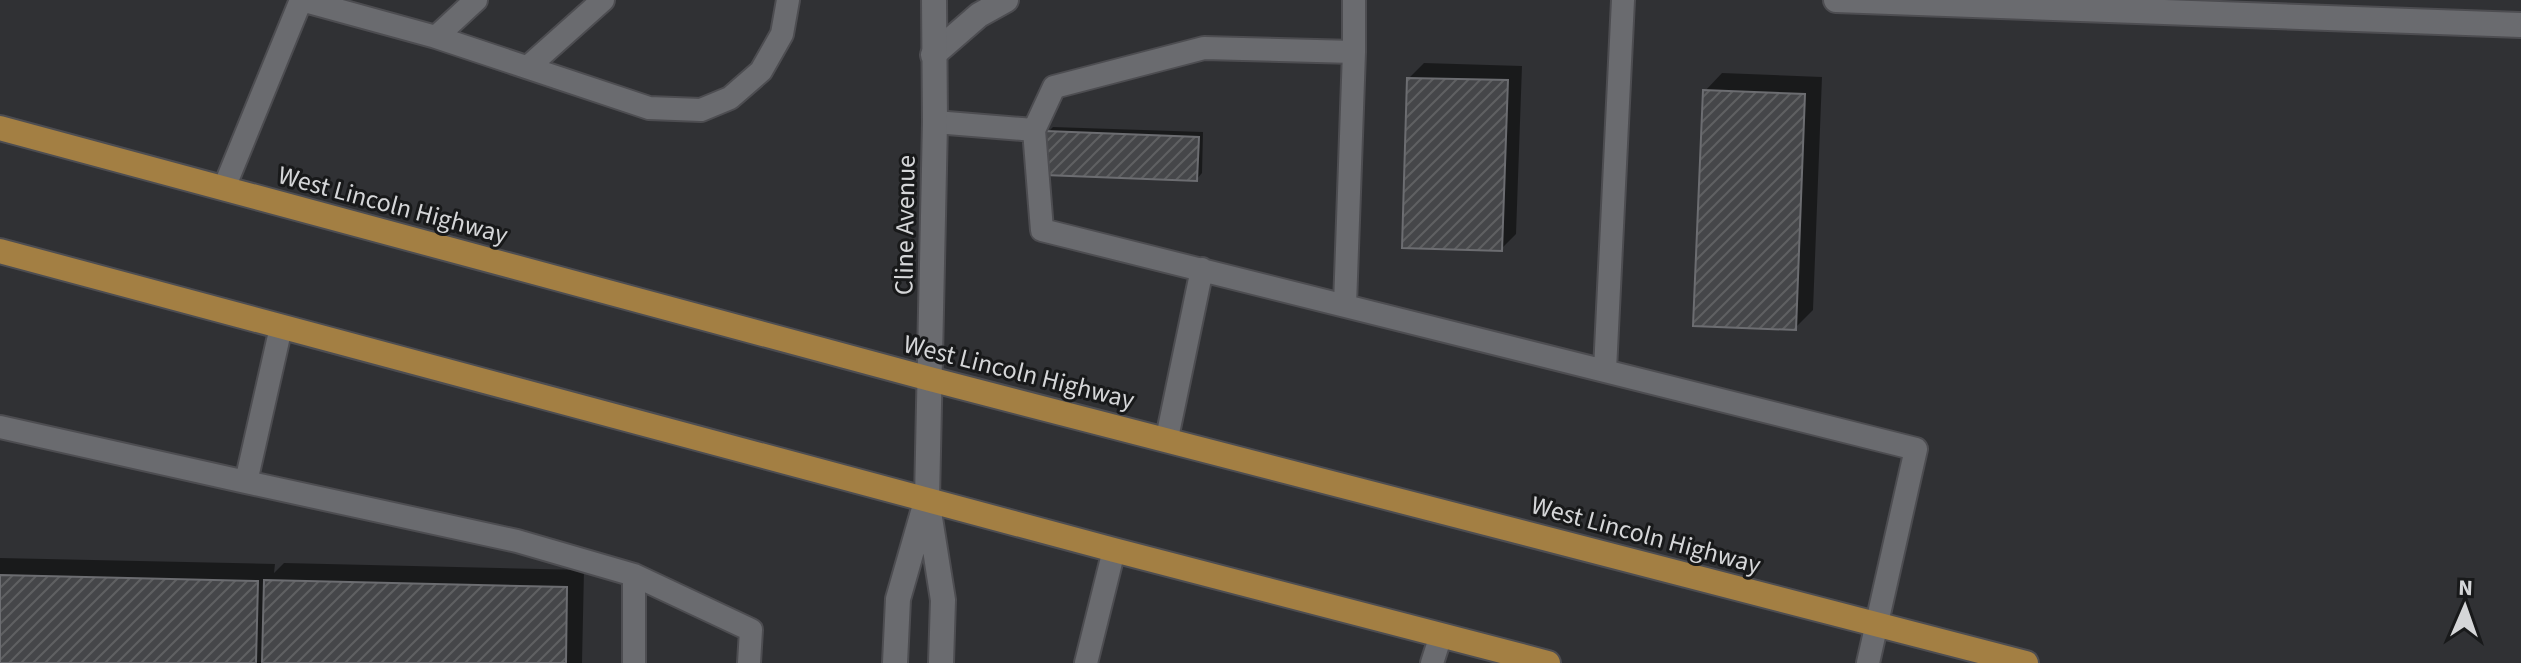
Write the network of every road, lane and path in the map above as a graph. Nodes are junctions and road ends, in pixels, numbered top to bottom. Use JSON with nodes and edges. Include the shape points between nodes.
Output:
{"nodes":[{"id":1,"x":300,"y":0,"type":"edge"},
{"id":2,"x":476,"y":0,"type":"edge"},
{"id":3,"x":603,"y":0,"type":"edge"},
{"id":4,"x":788,"y":0,"type":"edge"},
{"id":5,"x":934,"y":0,"type":"edge"},
{"id":6,"x":1006,"y":0,"type":"edge"},
{"id":7,"x":1354,"y":0,"type":"edge"},
{"id":8,"x":1623,"y":0,"type":"edge"},
{"id":9,"x":1836,"y":0,"type":"edge"},
{"id":10,"x":2521,"y":25,"type":"edge"},
{"id":11,"x":436,"y":37,"type":"junction"},
{"id":12,"x":1354,"y":52,"type":"junction"},
{"id":13,"x":933,"y":55,"type":"junction"},
{"id":14,"x":528,"y":67,"type":"junction"},
{"id":15,"x":935,"y":122,"type":"junction"},
{"id":16,"x":0,"y":128,"type":"edge"},
{"id":17,"x":1034,"y":130,"type":"junction"},
{"id":18,"x":224,"y":188,"type":"junction"},
{"id":19,"x":0,"y":251,"type":"edge"},
{"id":20,"x":1202,"y":269,"type":"junction"},
{"id":21,"x":1345,"y":305,"type":"junction"},
{"id":22,"x":281,"y":327,"type":"junction"},
{"id":23,"x":1605,"y":370,"type":"junction"},
{"id":24,"x":930,"y":379,"type":"junction"},
{"id":25,"x":0,"y":427,"type":"edge"},
{"id":26,"x":1167,"y":438,"type":"junction"},
{"id":27,"x":246,"y":482,"type":"junction"},
{"id":28,"x":927,"y":499,"type":"junction"},
{"id":29,"x":1114,"y":550,"type":"junction"},
{"id":30,"x":634,"y":575,"type":"junction"},
{"id":31,"x":1877,"y":624,"type":"junction"},
{"id":32,"x":1441,"y":635,"type":"junction"},
{"id":33,"x":634,"y":663,"type":"edge"},
{"id":34,"x":749,"y":663,"type":"edge"},
{"id":35,"x":895,"y":663,"type":"edge"},
{"id":36,"x":941,"y":663,"type":"edge"},
{"id":37,"x":1086,"y":663,"type":"edge"},
{"id":38,"x":1432,"y":663,"type":"edge"},
{"id":39,"x":1548,"y":663,"type":"edge"},
{"id":40,"x":1868,"y":663,"type":"edge"},
{"id":41,"x":2026,"y":663,"type":"edge"}],
"edges":[{"from":1,"to":11,"type":"lane"},
{"from":1,"to":18,"type":"lane"},
{"from":2,"to":11,"type":"lane"},
{"from":3,"to":14,"type":"lane"},
{"from":4,"to":14,"type":"lane","via":[[782,34],[761,71],[730,98],[701,110],[649,108]]},
{"from":5,"to":13,"type":"street","name":"Cline Avenue"},
{"from":6,"to":13,"type":"street","via":[[979,15]]},
{"from":7,"to":12,"type":"lane"},
{"from":8,"to":23,"type":"lane"},
{"from":9,"to":10,"type":"street"},
{"from":11,"to":14,"type":"lane"},
{"from":12,"to":17,"type":"lane","via":[[1204,48],[1054,87]]},
{"from":12,"to":21,"type":"lane"},
{"from":13,"to":15,"type":"street","name":"Cline Avenue"},
{"from":15,"to":17,"type":"lane"},
{"from":15,"to":24,"type":"street","name":"Cline Avenue"},
{"from":16,"to":18,"type":"main road","name":"West Lincoln Highway"},
{"from":17,"to":20,"type":"lane","via":[[1042,230]]},
{"from":18,"to":24,"type":"main road","name":"West Lincoln Highway"},
{"from":19,"to":22,"type":"main road"},
{"from":20,"to":21,"type":"lane"},
{"from":20,"to":26,"type":"lane"},
{"from":21,"to":23,"type":"lane"},
{"from":22,"to":27,"type":"lane"},
{"from":22,"to":28,"type":"main road"},
{"from":23,"to":31,"type":"lane","via":[[1916,449]]},
{"from":24,"to":26,"type":"main road","name":"West Lincoln Highway"},
{"from":24,"to":28,"type":"street","name":"Cline Avenue"},
{"from":25,"to":27,"type":"lane"},
{"from":26,"to":31,"type":"main road","name":"West Lincoln Highway"},
{"from":27,"to":30,"type":"lane","via":[[517,541]]},
{"from":28,"to":29,"type":"main road"},
{"from":28,"to":35,"type":"street","name":"Cline Avenue","via":[[898,599]]},
{"from":28,"to":36,"type":"street","name":"Cline Avenue","via":[[943,600]]},
{"from":29,"to":32,"type":"main road"},
{"from":29,"to":37,"type":"lane"},
{"from":30,"to":33,"type":"lane"},
{"from":30,"to":34,"type":"lane","via":[[751,630]]},
{"from":31,"to":40,"type":"lane"},
{"from":31,"to":41,"type":"main road","name":"West Lincoln Highway"},
{"from":32,"to":38,"type":"lane"},
{"from":32,"to":39,"type":"main road"}]}
